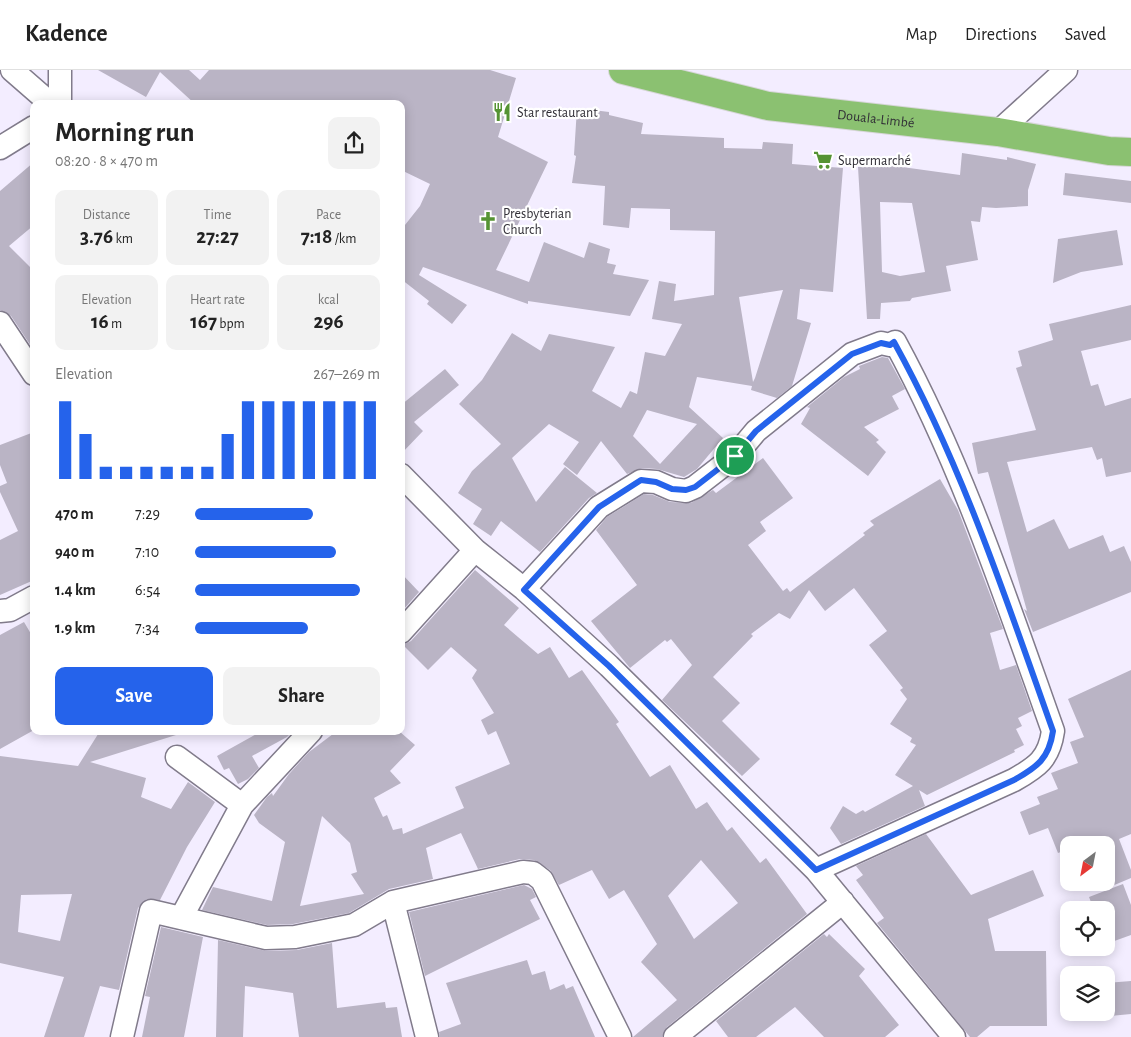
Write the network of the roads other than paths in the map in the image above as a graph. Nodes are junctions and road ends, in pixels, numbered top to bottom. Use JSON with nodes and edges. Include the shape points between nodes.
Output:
{"nodes":[{"id":1,"x":12,"y":70,"type":"edge"},
{"id":2,"x":60,"y":70,"type":"edge"},
{"id":3,"x":623,"y":70,"type":"edge"},
{"id":4,"x":1066,"y":70,"type":"edge"},
{"id":5,"x":46,"y":100,"type":"edge"},
{"id":6,"x":60,"y":100,"type":"edge"},
{"id":7,"x":30,"y":129,"type":"edge"},
{"id":8,"x":998,"y":132,"type":"junction"},
{"id":9,"x":0,"y":148,"type":"edge"},
{"id":10,"x":1124,"y":156,"type":"edge"},
{"id":11,"x":0,"y":323,"type":"edge"},
{"id":12,"x":30,"y":368,"type":"edge"},
{"id":13,"x":405,"y":479,"type":"edge"},
{"id":14,"x":475,"y":550,"type":"junction"},
{"id":15,"x":524,"y":590,"type":"junction"},
{"id":16,"x":30,"y":599,"type":"edge"},
{"id":17,"x":0,"y":611,"type":"edge"},
{"id":18,"x":405,"y":628,"type":"edge"},
{"id":19,"x":302,"y":735,"type":"edge"},
{"id":20,"x":177,"y":758,"type":"dead end"},
{"id":21,"x":242,"y":805,"type":"junction"},
{"id":22,"x":816,"y":870,"type":"junction"},
{"id":23,"x":393,"y":902,"type":"junction"},
{"id":24,"x":843,"y":902,"type":"junction"},
{"id":25,"x":181,"y":918,"type":"junction"},
{"id":26,"x":122,"y":1037,"type":"edge"},
{"id":27,"x":427,"y":1037,"type":"edge"},
{"id":28,"x":620,"y":1037,"type":"edge"},
{"id":29,"x":675,"y":1037,"type":"edge"},
{"id":30,"x":954,"y":1037,"type":"edge"}],
"edges":[{"from":1,"to":5,"type":"street"},
{"from":2,"to":6,"type":"street"},
{"from":3,"to":8,"type":"highway","name":"Douala-Limbé","via":[[768,106]]},
{"from":4,"to":8,"type":"street"},
{"from":7,"to":9,"type":"street"},
{"from":8,"to":10,"type":"highway","name":"Douala-Limbé"},
{"from":11,"to":12,"type":"street"},
{"from":13,"to":14,"type":"street"},
{"from":14,"to":15,"type":"street"},
{"from":14,"to":18,"type":"street"},
{"from":15,"to":22,"type":"street","via":[[609,666]]},
{"from":15,"to":22,"type":"street","via":[[599,507],[641,480],[672,489],[695,487],[735,456],[756,431],[852,354],[881,343],[890,345],[894,342],[921,390],[986,543],[1053,731],[1052,739],[1043,759],[1014,780]]},
{"from":16,"to":17,"type":"street","via":[[10,610]]},
{"from":19,"to":21,"type":"street"},
{"from":20,"to":21,"type":"street"},
{"from":21,"to":25,"type":"street"},
{"from":22,"to":24,"type":"street"},
{"from":23,"to":25,"type":"street","via":[[354,925],[295,937],[266,938]]},
{"from":23,"to":27,"type":"street"},
{"from":23,"to":28,"type":"street","via":[[533,872],[542,880]]},
{"from":24,"to":29,"type":"street"},
{"from":24,"to":30,"type":"street"},
{"from":25,"to":26,"type":"street","via":[[151,911]]}]}
